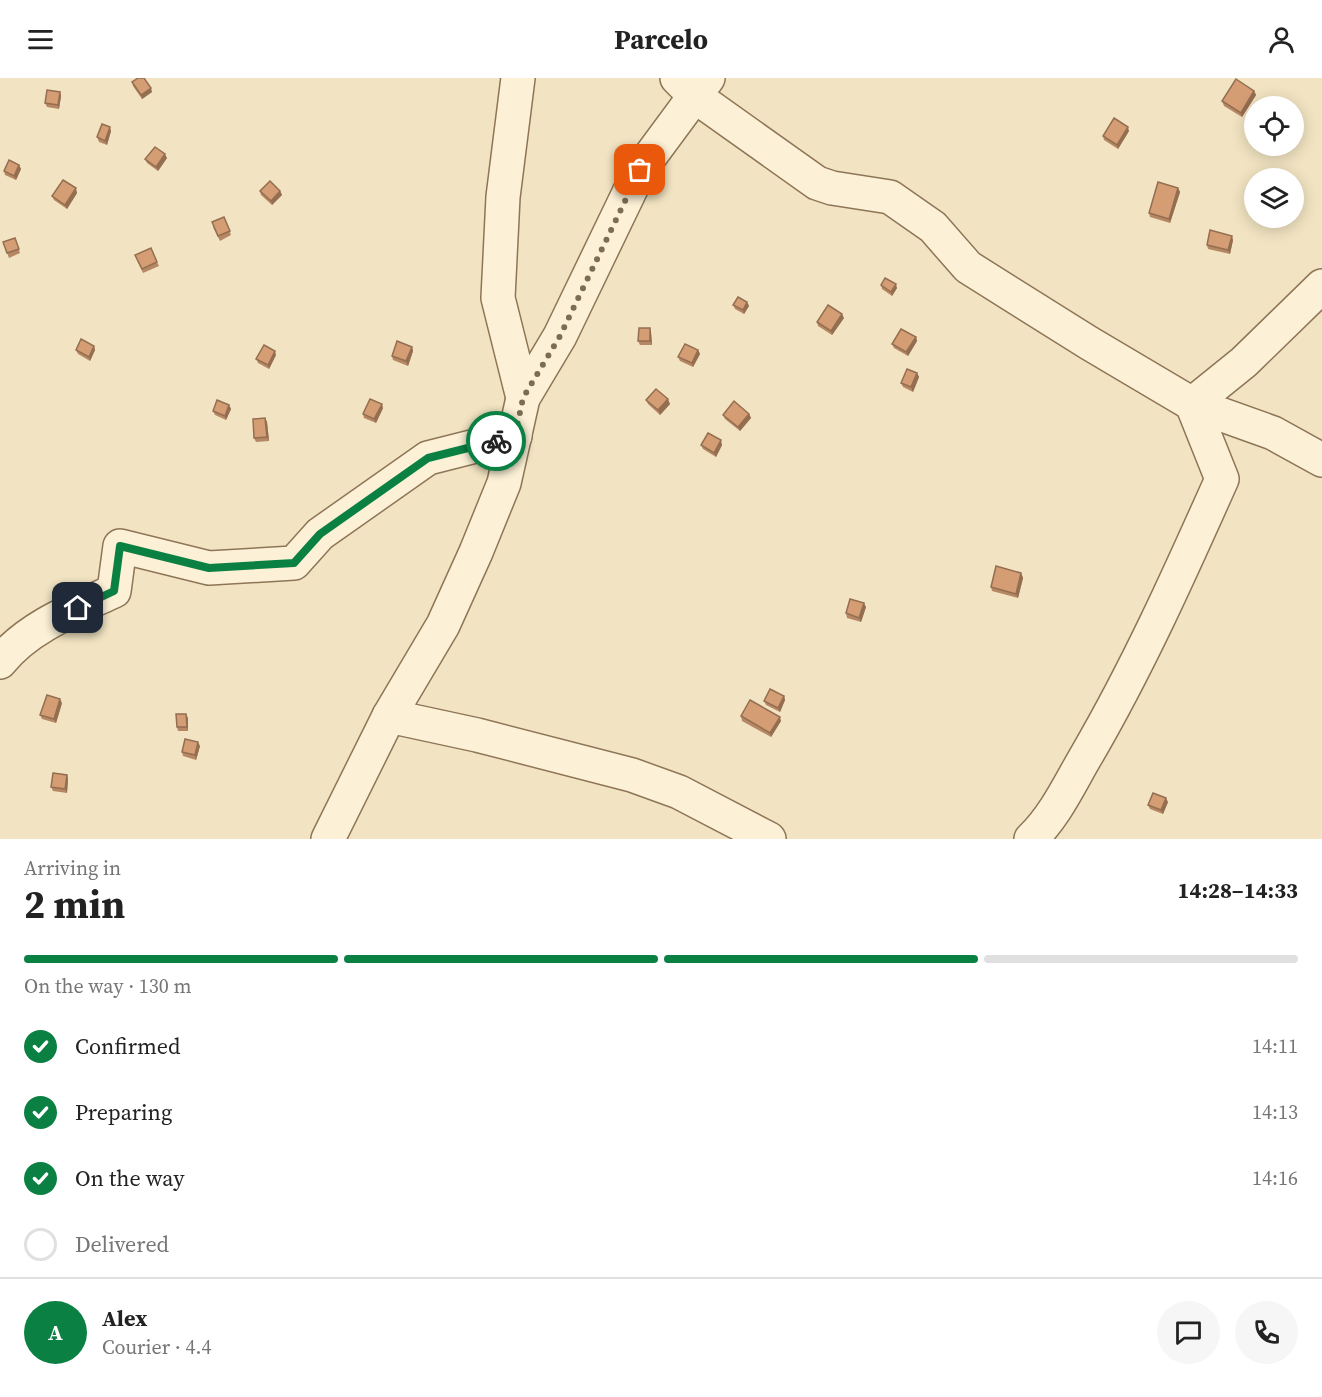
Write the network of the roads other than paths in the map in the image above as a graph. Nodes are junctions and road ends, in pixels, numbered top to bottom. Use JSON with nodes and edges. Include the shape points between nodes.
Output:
{"nodes":[{"id":1,"x":518,"y":78,"type":"edge"},
{"id":2,"x":694,"y":84,"type":"edge"},
{"id":3,"x":1322,"y":286,"type":"edge"},
{"id":4,"x":523,"y":398,"type":"junction"},
{"id":5,"x":1192,"y":404,"type":"junction"},
{"id":6,"x":515,"y":436,"type":"junction"},
{"id":7,"x":1322,"y":460,"type":"edge"},
{"id":8,"x":0,"y":662,"type":"edge"},
{"id":9,"x":389,"y":716,"type":"junction"},
{"id":10,"x":328,"y":839,"type":"edge"},
{"id":11,"x":769,"y":839,"type":"edge"},
{"id":12,"x":1030,"y":839,"type":"edge"}],
"edges":[{"from":1,"to":4,"type":"street","via":[[502,197],[498,298]]},
{"from":2,"to":4,"type":"street","via":[[640,170],[560,336]]},
{"from":2,"to":5,"type":"street","via":[[816,183],[890,197],[933,227],[968,267]]},
{"from":3,"to":5,"type":"street","via":[[1251,355]]},
{"from":4,"to":6,"type":"street"},
{"from":5,"to":7,"type":"street","via":[[1273,433]]},
{"from":5,"to":12,"type":"street","via":[[1222,479],[1129,681],[1058,806]]},
{"from":6,"to":8,"type":"street","via":[[428,458],[320,534],[294,563],[209,568],[120,546],[114,591],[61,616],[11,648]]},
{"from":6,"to":9,"type":"street","via":[[504,483],[443,625]]},
{"from":9,"to":10,"type":"street"},
{"from":9,"to":11,"type":"street","via":[[632,775],[679,792]]}]}
